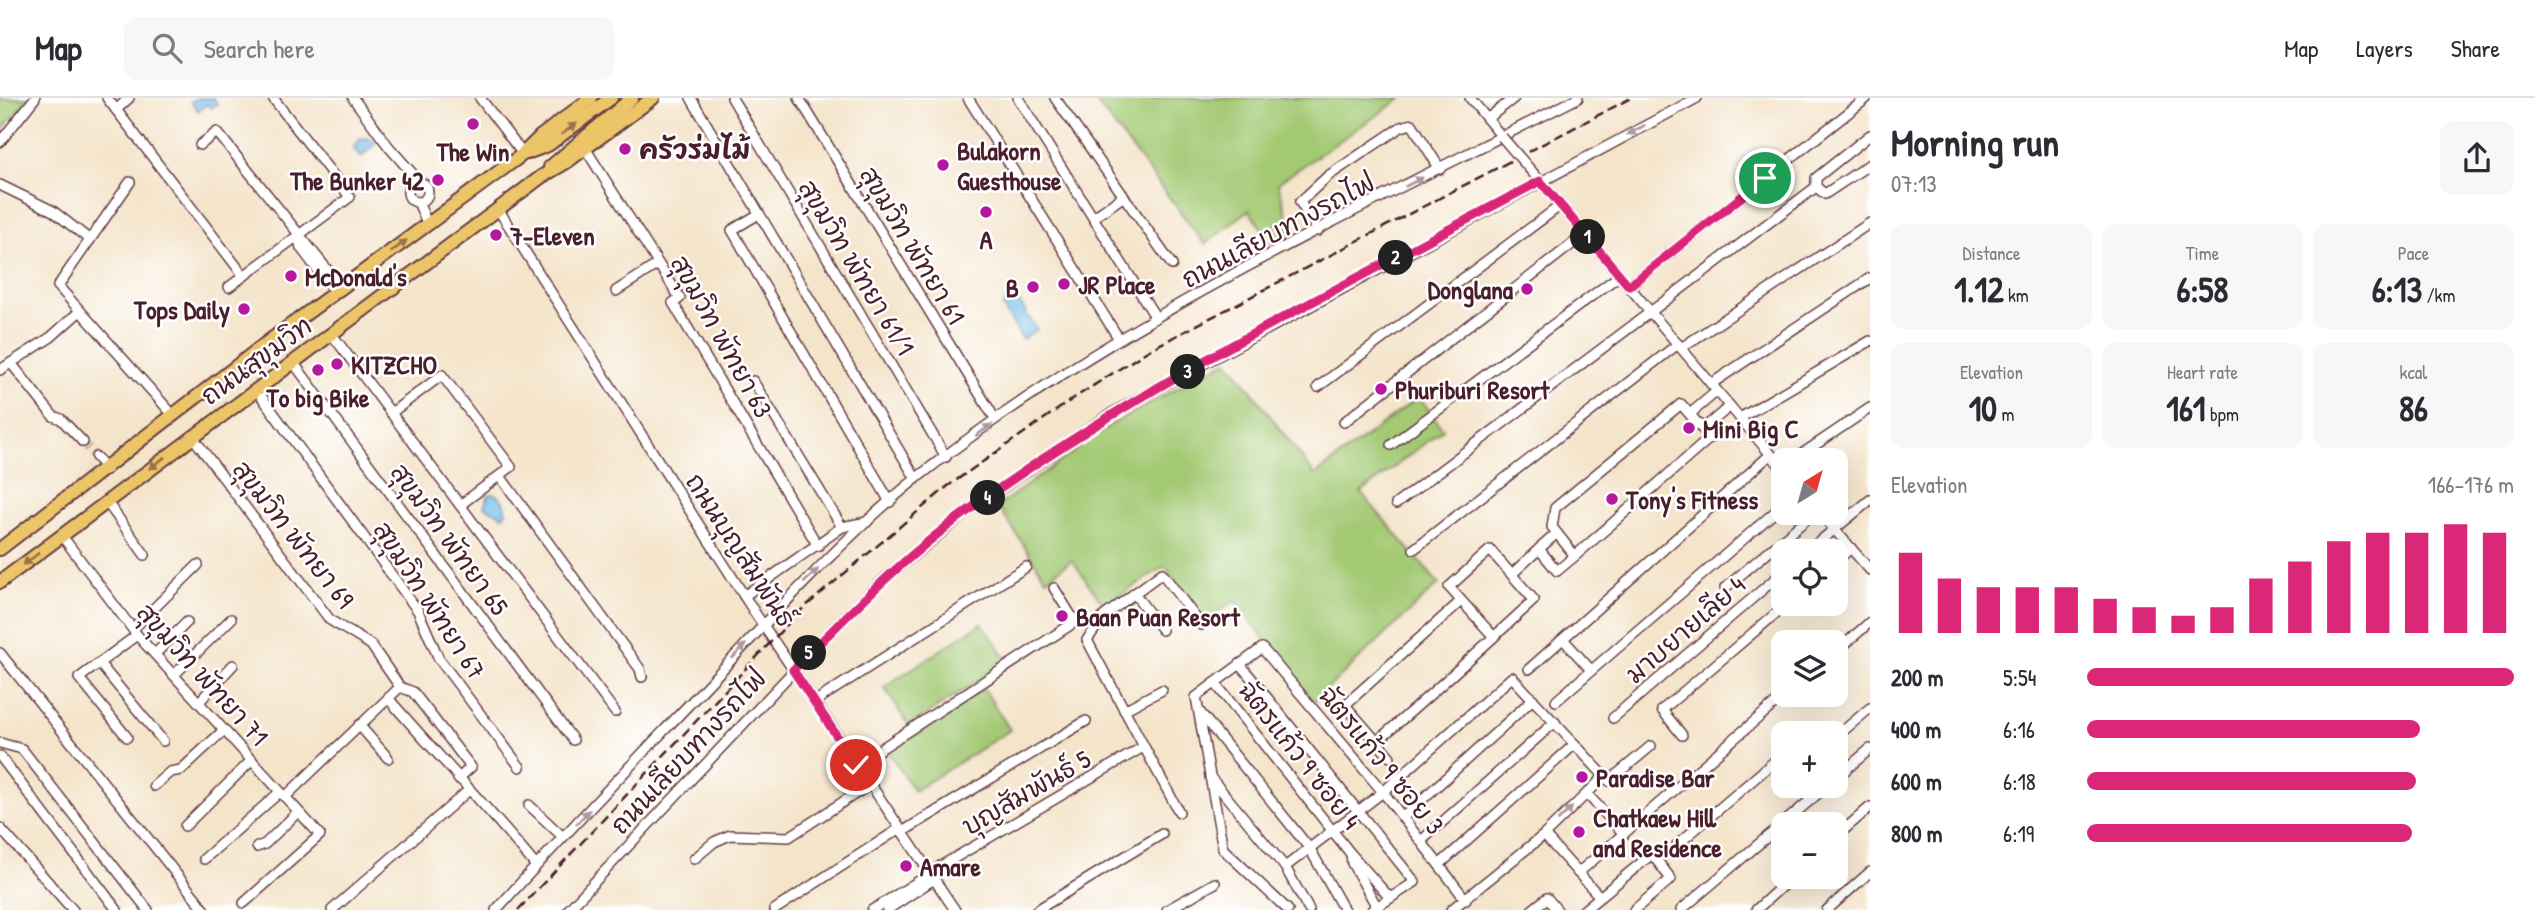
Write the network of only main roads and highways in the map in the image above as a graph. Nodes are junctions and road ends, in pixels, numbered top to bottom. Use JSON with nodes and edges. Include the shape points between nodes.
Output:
{"nodes":[{"id":1,"x":591,"y":98,"type":"edge"},
{"id":2,"x":611,"y":98,"type":"edge"},
{"id":3,"x":632,"y":98,"type":"edge"},
{"id":4,"x":653,"y":98,"type":"edge"},
{"id":5,"x":523,"y":154,"type":"junction"},
{"id":6,"x":541,"y":177,"type":"junction"},
{"id":7,"x":81,"y":489,"type":"junction"},
{"id":8,"x":101,"y":505,"type":"junction"},
{"id":9,"x":0,"y":549,"type":"edge"},
{"id":10,"x":0,"y":582,"type":"edge"}],
"edges":[{"from":1,"to":5,"type":"highway","name":"ถนนสุขุมวิท"},
{"from":5,"to":2,"type":"highway","name":"ถนนสุขุมวิท","one_way":true,"via":[[548,145]]},
{"from":3,"to":6,"type":"highway","name":"ถนนสุขุมวิท","via":[[561,155]]},
{"from":4,"to":6,"type":"highway","name":"ถนนสุขุมวิท"},
{"from":7,"to":5,"type":"highway","name":"ถนนสุขุมวิท","one_way":true},
{"from":6,"to":8,"type":"highway","name":"ถนนสุขุมวิท","one_way":true},
{"from":7,"to":8,"type":"highway"},
{"from":7,"to":9,"type":"highway","name":"ถนนสุขุมวิท"},
{"from":8,"to":10,"type":"highway","name":"ถนนสุขุมวิท","one_way":true}]}
